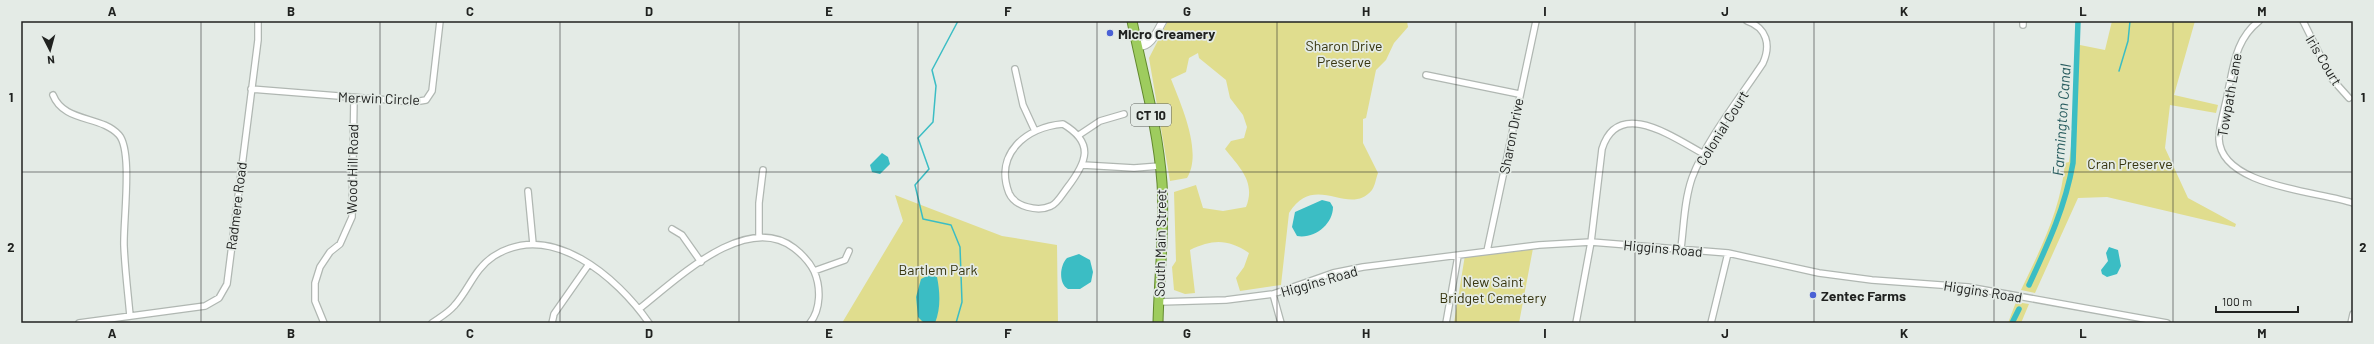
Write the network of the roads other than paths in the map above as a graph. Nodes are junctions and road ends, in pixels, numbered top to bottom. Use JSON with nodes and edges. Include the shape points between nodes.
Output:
{"nodes":[{"id":1,"x":258,"y":21,"type":"edge"},
{"id":2,"x":440,"y":21,"type":"edge"},
{"id":3,"x":1132,"y":21,"type":"edge"},
{"id":4,"x":1163,"y":21,"type":"edge"},
{"id":5,"x":1536,"y":21,"type":"edge"},
{"id":6,"x":1747,"y":21,"type":"edge"},
{"id":7,"x":2259,"y":21,"type":"edge"},
{"id":8,"x":2303,"y":21,"type":"edge"},
{"id":9,"x":1138,"y":46,"type":"junction"},
{"id":10,"x":1015,"y":69,"type":"dead end"},
{"id":11,"x":1426,"y":75,"type":"dead end"},
{"id":12,"x":251,"y":89,"type":"junction"},
{"id":13,"x":1519,"y":94,"type":"junction"},
{"id":14,"x":53,"y":95,"type":"dead end"},
{"id":15,"x":354,"y":98,"type":"junction"},
{"id":16,"x":2349,"y":98,"type":"dead end"},
{"id":17,"x":1124,"y":114,"type":"dead end"},
{"id":18,"x":1035,"y":131,"type":"junction"},
{"id":19,"x":1079,"y":136,"type":"junction"},
{"id":20,"x":1704,"y":154,"type":"junction"},
{"id":21,"x":1083,"y":165,"type":"junction"},
{"id":22,"x":1160,"y":166,"type":"junction"},
{"id":23,"x":763,"y":170,"type":"dead end"},
{"id":24,"x":528,"y":191,"type":"dead end"},
{"id":25,"x":2353,"y":203,"type":"edge"},
{"id":26,"x":672,"y":229,"type":"dead end"},
{"id":27,"x":760,"y":236,"type":"junction"},
{"id":28,"x":1592,"y":242,"type":"junction"},
{"id":29,"x":533,"y":244,"type":"junction"},
{"id":30,"x":1681,"y":248,"type":"junction"},
{"id":31,"x":849,"y":251,"type":"dead end"},
{"id":32,"x":1488,"y":251,"type":"junction"},
{"id":33,"x":1728,"y":254,"type":"junction"},
{"id":34,"x":1458,"y":256,"type":"junction"},
{"id":35,"x":701,"y":262,"type":"junction"},
{"id":36,"x":589,"y":264,"type":"junction"},
{"id":37,"x":814,"y":271,"type":"junction"},
{"id":38,"x":1273,"y":294,"type":"junction"},
{"id":39,"x":1159,"y":302,"type":"junction"},
{"id":40,"x":640,"y":309,"type":"junction"},
{"id":41,"x":2353,"y":314,"type":"edge"},
{"id":42,"x":130,"y":316,"type":"junction"},
{"id":43,"x":79,"y":323,"type":"edge"},
{"id":44,"x":324,"y":323,"type":"edge"},
{"id":45,"x":432,"y":323,"type":"edge"},
{"id":46,"x":552,"y":323,"type":"edge"},
{"id":47,"x":649,"y":323,"type":"edge"},
{"id":48,"x":810,"y":323,"type":"edge"},
{"id":49,"x":1158,"y":323,"type":"edge"},
{"id":50,"x":1281,"y":323,"type":"edge"},
{"id":51,"x":1446,"y":323,"type":"edge"},
{"id":52,"x":1576,"y":323,"type":"edge"},
{"id":53,"x":1711,"y":323,"type":"edge"},
{"id":54,"x":2167,"y":323,"type":"edge"},
{"id":55,"x":2351,"y":323,"type":"edge"}],
"edges":[{"from":1,"to":12,"type":"street","name":"Radmere Road"},
{"from":2,"to":15,"type":"street","name":"Merwin Circle","via":[[432,91],[426,100],[414,102]]},
{"from":3,"to":9,"type":"highway","name":"South Main Street","number":"CT 10"},
{"from":4,"to":9,"type":"main road","via":[[1153,36],[1143,39]]},
{"from":5,"to":13,"type":"street","name":"Sharon Drive"},
{"from":6,"to":20,"type":"street","name":"Colonial Court","via":[[1762,29],[1767,40],[1768,52]]},
{"from":7,"to":25,"type":"street","name":"Towpath Lane","via":[[2248,29],[2237,49],[2219,139],[2224,154],[2233,167],[2249,177]]},
{"from":8,"to":16,"type":"street","name":"Iris Court","via":[[2332,79]]},
{"from":9,"to":22,"type":"highway","name":"South Main Street","number":"CT 10"},
{"from":10,"to":18,"type":"street","via":[[1022,105]]},
{"from":11,"to":13,"type":"street"},
{"from":12,"to":15,"type":"street","name":"Merwin Circle"},
{"from":12,"to":42,"type":"street","name":"Radmere Road","via":[[227,284],[219,298],[205,306]]},
{"from":13,"to":32,"type":"street","name":"Sharon Drive"},
{"from":14,"to":42,"type":"street","via":[[71,114],[107,125],[120,136],[126,154],[124,246]]},
{"from":15,"to":44,"type":"street","name":"Wood Hill Road","via":[[352,217],[340,244],[330,252],[320,267],[315,284],[315,300]]},
{"from":17,"to":19,"type":"street","via":[[1100,121]]},
{"from":18,"to":19,"type":"street","via":[[1047,125],[1063,124]]},
{"from":18,"to":21,"type":"street","via":[[1021,139],[1008,157],[1005,181],[1011,198],[1024,206],[1040,209],[1053,206]]},
{"from":19,"to":21,"type":"street","via":[[1085,150]]},
{"from":20,"to":28,"type":"street","via":[[1663,132],[1640,124],[1628,122],[1616,127],[1605,137],[1602,149]]},
{"from":20,"to":30,"type":"street","name":"Colonial Court","via":[[1692,178],[1687,198]]},
{"from":21,"to":22,"type":"street","via":[[1134,168]]},
{"from":22,"to":39,"type":"highway","name":"South Main Street","number":"CT 10","via":[[1164,223]]},
{"from":23,"to":27,"type":"street","via":[[759,203]]},
{"from":24,"to":29,"type":"street"},
{"from":26,"to":35,"type":"street","via":[[682,235]]},
{"from":27,"to":35,"type":"street","via":[[742,239]]},
{"from":27,"to":37,"type":"street","via":[[774,238],[790,245],[806,257]]},
{"from":28,"to":30,"type":"street","name":"Higgins Road"},
{"from":28,"to":32,"type":"street","name":"Higgins Road"},
{"from":28,"to":52,"type":"street"},
{"from":29,"to":36,"type":"street","via":[[565,250]]},
{"from":29,"to":45,"type":"street","via":[[514,247],[493,257],[475,273],[454,306]]},
{"from":30,"to":33,"type":"street","name":"Higgins Road"},
{"from":31,"to":37,"type":"street","via":[[845,260]]},
{"from":32,"to":34,"type":"street","name":"Higgins Road"},
{"from":33,"to":53,"type":"street"},
{"from":33,"to":54,"type":"street","name":"Higgins Road","via":[[1819,273],[1872,280],[1968,287]]},
{"from":34,"to":38,"type":"street","name":"Higgins Road","via":[[1333,273]]},
{"from":34,"to":51,"type":"street"},
{"from":35,"to":40,"type":"street"},
{"from":36,"to":40,"type":"street"},
{"from":36,"to":46,"type":"street","via":[[554,314]]},
{"from":37,"to":48,"type":"street","via":[[819,292],[818,305]]},
{"from":38,"to":39,"type":"street","name":"Higgins Road","via":[[1226,300]]},
{"from":38,"to":50,"type":"street"},
{"from":39,"to":49,"type":"highway","name":"South Main Street","number":"CT 10"},
{"from":40,"to":47,"type":"street"},
{"from":41,"to":55,"type":"street"},
{"from":42,"to":43,"type":"street","name":"Radmere Road"}]}
